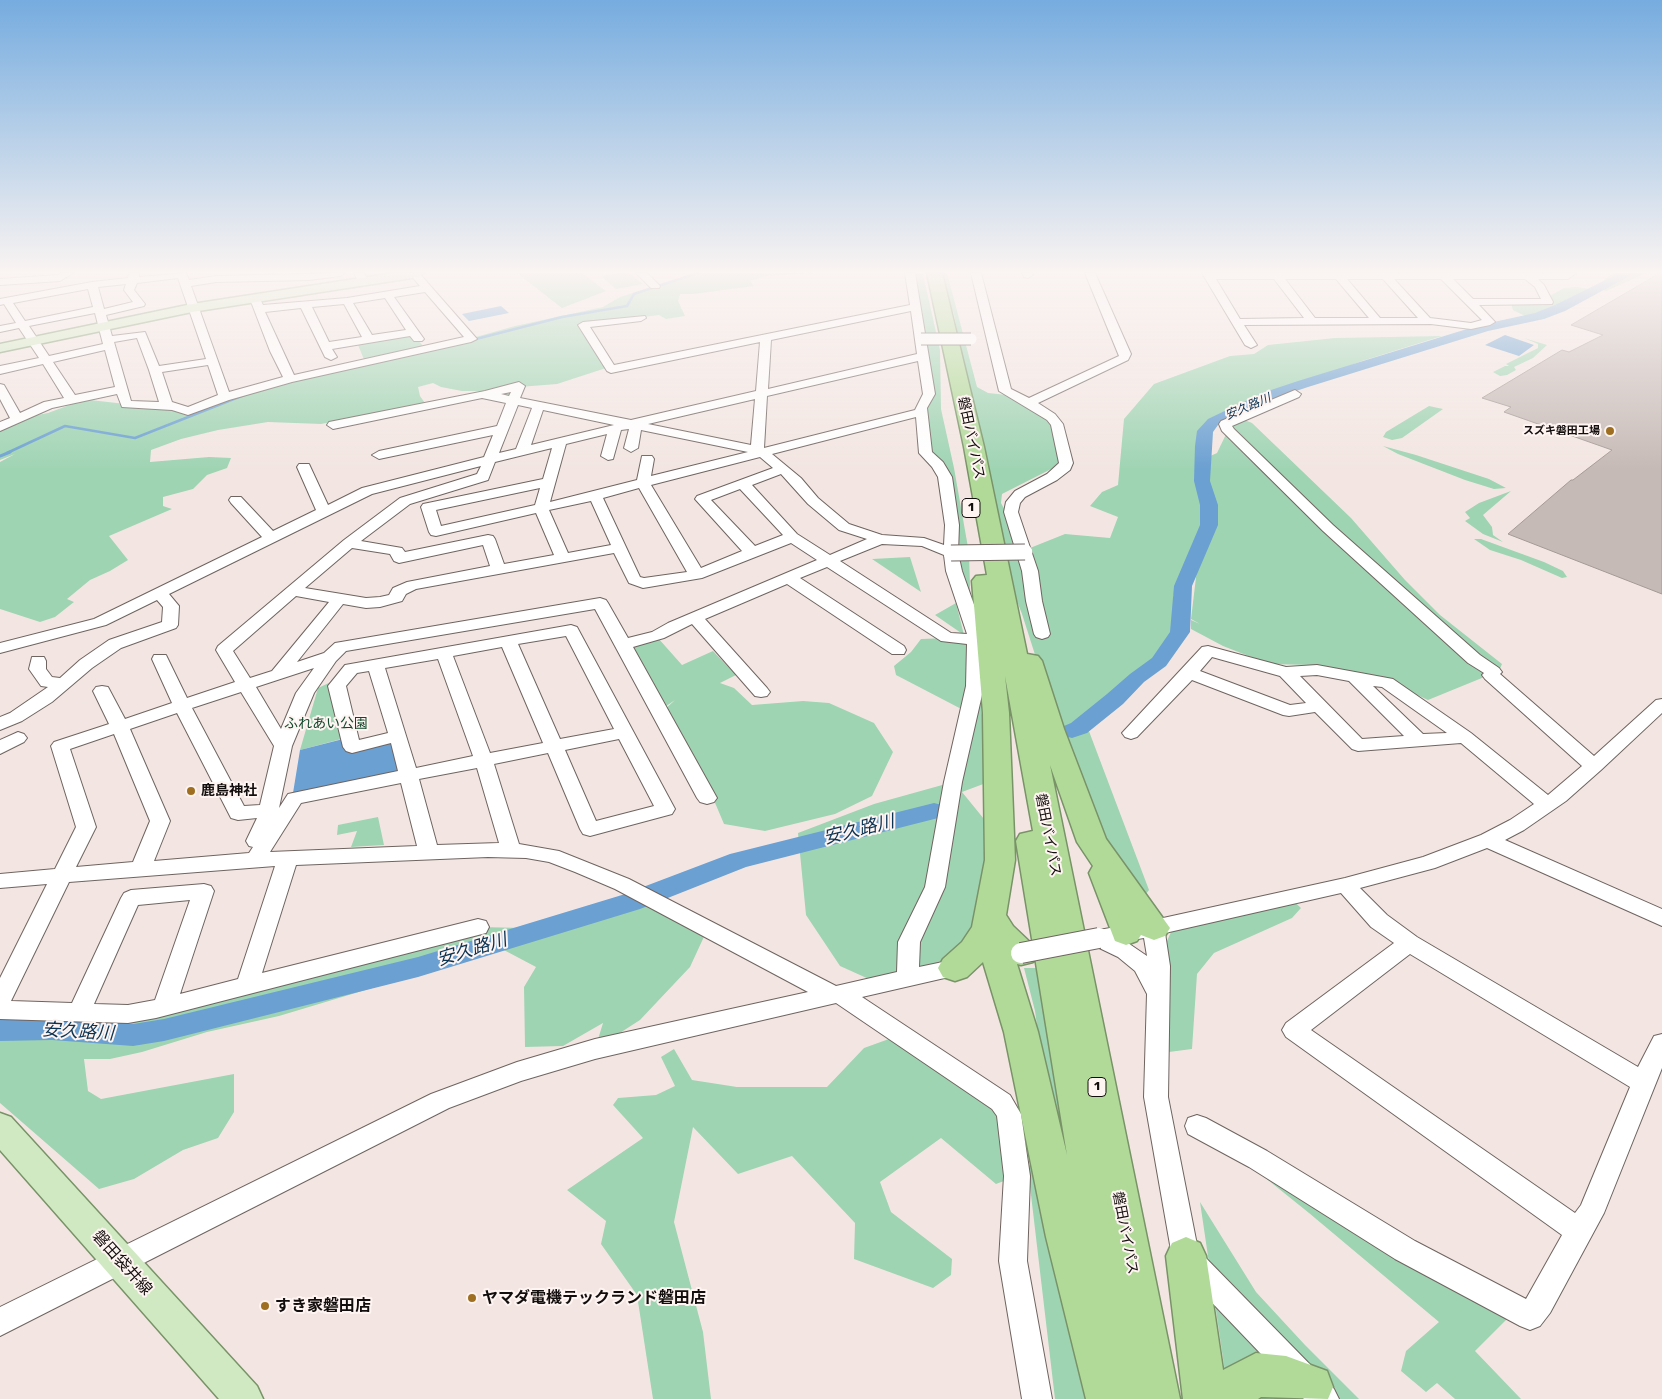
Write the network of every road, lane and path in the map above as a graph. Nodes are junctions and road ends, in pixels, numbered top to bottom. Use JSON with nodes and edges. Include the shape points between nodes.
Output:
{"nodes":[{"id":1,"x":30,"y":338,"type":"edge"},
{"id":2,"x":40,"y":338,"type":"edge"},
{"id":3,"x":108,"y":338,"type":"edge"},
{"id":4,"x":125,"y":338,"type":"edge"},
{"id":5,"x":142,"y":338,"type":"edge"},
{"id":6,"x":203,"y":338,"type":"edge"},
{"id":7,"x":271,"y":338,"type":"edge"},
{"id":8,"x":322,"y":338,"type":"edge"},
{"id":9,"x":366,"y":338,"type":"edge"},
{"id":10,"x":417,"y":338,"type":"edge"},
{"id":11,"x":470,"y":338,"type":"edge"},
{"id":12,"x":591,"y":338,"type":"edge"},
{"id":13,"x":760,"y":338,"type":"edge"},
{"id":14,"x":766,"y":338,"type":"edge"},
{"id":15,"x":937,"y":338,"type":"edge"},
{"id":16,"x":949,"y":338,"type":"edge"},
{"id":17,"x":1118,"y":338,"type":"edge"},
{"id":18,"x":1247,"y":338,"type":"edge"},
{"id":19,"x":921,"y":339,"type":"joint"},
{"id":20,"x":992,"y":339,"type":"joint"},
{"id":21,"x":32,"y":341,"type":"junction"},
{"id":22,"x":109,"y":343,"type":"junction"},
{"id":23,"x":1251,"y":345,"type":"dead end"},
{"id":24,"x":326,"y":346,"type":"junction"},
{"id":25,"x":0,"y":348,"type":"edge"},
{"id":26,"x":426,"y":350,"type":"junction"},
{"id":27,"x":923,"y":356,"type":"junction"},
{"id":28,"x":44,"y":360,"type":"junction"},
{"id":29,"x":212,"y":361,"type":"junction"},
{"id":30,"x":336,"y":369,"type":"junction"},
{"id":31,"x":0,"y":370,"type":"edge"},
{"id":32,"x":155,"y":370,"type":"junction"},
{"id":33,"x":290,"y":379,"type":"junction"},
{"id":34,"x":0,"y":388,"type":"edge"},
{"id":35,"x":122,"y":389,"type":"junction"},
{"id":36,"x":482,"y":394,"type":"junction"},
{"id":37,"x":762,"y":394,"type":"junction"},
{"id":38,"x":1295,"y":394,"type":"dead end"},
{"id":39,"x":225,"y":398,"type":"junction"},
{"id":40,"x":509,"y":399,"type":"junction"},
{"id":41,"x":72,"y":400,"type":"junction"},
{"id":42,"x":1029,"y":403,"type":"junction"},
{"id":43,"x":538,"y":405,"type":"junction"},
{"id":44,"x":166,"y":406,"type":"junction"},
{"id":45,"x":447,"y":411,"type":"dead end"},
{"id":46,"x":921,"y":412,"type":"junction"},
{"id":47,"x":17,"y":419,"type":"junction"},
{"id":48,"x":504,"y":423,"type":"junction"},
{"id":49,"x":333,"y":425,"type":"dead end"},
{"id":50,"x":634,"y":425,"type":"junction"},
{"id":51,"x":0,"y":427,"type":"edge"},
{"id":52,"x":615,"y":428,"type":"junction"},
{"id":53,"x":398,"y":440,"type":"dead end"},
{"id":54,"x":560,"y":442,"type":"junction"},
{"id":55,"x":631,"y":448,"type":"dead end"},
{"id":56,"x":522,"y":451,"type":"junction"},
{"id":57,"x":760,"y":451,"type":"junction"},
{"id":58,"x":380,"y":455,"type":"dead end"},
{"id":59,"x":608,"y":456,"type":"dead end"},
{"id":60,"x":490,"y":458,"type":"junction"},
{"id":61,"x":646,"y":459,"type":"dead end"},
{"id":62,"x":304,"y":467,"type":"dead end"},
{"id":63,"x":783,"y":469,"type":"junction"},
{"id":64,"x":549,"y":482,"type":"junction"},
{"id":65,"x":643,"y":483,"type":"junction"},
{"id":66,"x":743,"y":484,"type":"junction"},
{"id":67,"x":595,"y":495,"type":"junction"},
{"id":68,"x":236,"y":500,"type":"dead end"},
{"id":69,"x":540,"y":509,"type":"junction"},
{"id":70,"x":324,"y":512,"type":"junction"},
{"id":71,"x":792,"y":537,"type":"junction"},
{"id":72,"x":271,"y":538,"type":"junction"},
{"id":73,"x":880,"y":539,"type":"junction"},
{"id":74,"x":349,"y":543,"type":"junction"},
{"id":75,"x":620,"y":548,"type":"junction"},
{"id":76,"x":752,"y":552,"type":"junction"},
{"id":77,"x":1025,"y":552,"type":"junction"},
{"id":78,"x":951,"y":553,"type":"junction"},
{"id":79,"x":563,"y":558,"type":"junction"},
{"id":80,"x":830,"y":560,"type":"junction"},
{"id":81,"x":499,"y":570,"type":"junction"},
{"id":82,"x":697,"y":574,"type":"junction"},
{"id":83,"x":789,"y":578,"type":"junction"},
{"id":84,"x":991,"y":581,"type":"junction"},
{"id":85,"x":293,"y":591,"type":"junction"},
{"id":86,"x":160,"y":593,"type":"junction"},
{"id":87,"x":339,"y":599,"type":"junction"},
{"id":88,"x":695,"y":618,"type":"junction"},
{"id":89,"x":1042,"y":634,"type":"dead end"},
{"id":90,"x":974,"y":640,"type":"junction"},
{"id":91,"x":508,"y":641,"type":"junction"},
{"id":92,"x":622,"y":645,"type":"junction"},
{"id":93,"x":0,"y":648,"type":"edge"},
{"id":94,"x":898,"y":650,"type":"dead end"},
{"id":95,"x":444,"y":653,"type":"junction"},
{"id":96,"x":330,"y":657,"type":"junction"},
{"id":97,"x":160,"y":658,"type":"dead end"},
{"id":98,"x":38,"y":661,"type":"dead end"},
{"id":99,"x":376,"y":665,"type":"junction"},
{"id":100,"x":1286,"y":672,"type":"junction"},
{"id":101,"x":278,"y":674,"type":"junction"},
{"id":102,"x":1190,"y":674,"type":"junction"},
{"id":103,"x":1355,"y":677,"type":"junction"},
{"id":104,"x":62,"y":683,"type":"junction"},
{"id":105,"x":247,"y":685,"type":"junction"},
{"id":106,"x":102,"y":691,"type":"dead end"},
{"id":107,"x":761,"y":692,"type":"dead end"},
{"id":108,"x":1662,"y":704,"type":"edge"},
{"id":109,"x":182,"y":706,"type":"junction"},
{"id":110,"x":1319,"y":706,"type":"junction"},
{"id":111,"x":0,"y":724,"type":"edge"},
{"id":112,"x":120,"y":727,"type":"junction"},
{"id":113,"x":625,"y":732,"type":"junction"},
{"id":114,"x":1131,"y":733,"type":"dead end"},
{"id":115,"x":398,"y":736,"type":"junction"},
{"id":116,"x":1465,"y":737,"type":"junction"},
{"id":117,"x":18,"y":738,"type":"dead end"},
{"id":118,"x":1418,"y":740,"type":"junction"},
{"id":119,"x":283,"y":746,"type":"junction"},
{"id":120,"x":554,"y":747,"type":"junction"},
{"id":121,"x":0,"y":748,"type":"edge"},
{"id":122,"x":484,"y":761,"type":"junction"},
{"id":123,"x":1026,"y":761,"type":"junction"},
{"id":124,"x":1594,"y":766,"type":"junction"},
{"id":125,"x":409,"y":776,"type":"junction"},
{"id":126,"x":707,"y":798,"type":"dead end"},
{"id":127,"x":1547,"y":805,"type":"junction"},
{"id":128,"x":268,"y":811,"type":"junction"},
{"id":129,"x":1488,"y":840,"type":"junction"},
{"id":130,"x":511,"y":850,"type":"junction"},
{"id":131,"x":429,"y":852,"type":"junction"},
{"id":132,"x":288,"y":858,"type":"junction"},
{"id":133,"x":251,"y":860,"type":"junction"},
{"id":134,"x":141,"y":869,"type":"junction"},
{"id":135,"x":62,"y":875,"type":"junction"},
{"id":136,"x":0,"y":881,"type":"edge"},
{"id":137,"x":1345,"y":885,"type":"junction"},
{"id":138,"x":991,"y":917,"type":"junction"},
{"id":139,"x":1662,"y":918,"type":"edge"},
{"id":140,"x":478,"y":927,"type":"dead end"},
{"id":141,"x":1126,"y":933,"type":"junction"},
{"id":142,"x":1409,"y":943,"type":"junction"},
{"id":143,"x":1010,"y":955,"type":"junction"},
{"id":144,"x":955,"y":968,"type":"junction"},
{"id":145,"x":8,"y":969,"type":"edge"},
{"id":146,"x":908,"y":978,"type":"junction"},
{"id":147,"x":247,"y":986,"type":"junction"},
{"id":148,"x":1158,"y":992,"type":"junction"},
{"id":149,"x":836,"y":994,"type":"junction"},
{"id":150,"x":0,"y":1001,"type":"edge"},
{"id":151,"x":164,"y":1007,"type":"junction"},
{"id":152,"x":0,"y":1010,"type":"edge"},
{"id":153,"x":80,"y":1012,"type":"junction"},
{"id":154,"x":1662,"y":1043,"type":"edge"},
{"id":155,"x":1644,"y":1083,"type":"junction"},
{"id":156,"x":1197,"y":1126,"type":"dead end"},
{"id":157,"x":0,"y":1128,"type":"edge"},
{"id":158,"x":1578,"y":1231,"type":"junction"},
{"id":159,"x":1186,"y":1256,"type":"junction"},
{"id":160,"x":120,"y":1261,"type":"junction"},
{"id":161,"x":0,"y":1322,"type":"edge"},
{"id":162,"x":1318,"y":1393,"type":"edge"},
{"id":163,"x":244,"y":1399,"type":"edge"},
{"id":164,"x":1037,"y":1399,"type":"edge"},
{"id":165,"x":1108,"y":1399,"type":"edge"},
{"id":166,"x":1129,"y":1399,"type":"edge"},
{"id":167,"x":1158,"y":1399,"type":"edge"},
{"id":168,"x":1205,"y":1399,"type":"edge"},
{"id":169,"x":1224,"y":1399,"type":"edge"}],
"edges":[{"from":1,"to":21,"type":"street"},
{"from":2,"to":21,"type":"main road"},
{"from":3,"to":22,"type":"street"},
{"from":4,"to":22,"type":"street"},
{"from":5,"to":32,"type":"street"},
{"from":6,"to":29,"type":"street"},
{"from":7,"to":33,"type":"street"},
{"from":8,"to":24,"type":"street"},
{"from":9,"to":24,"type":"street"},
{"from":10,"to":26,"type":"street"},
{"from":11,"to":26,"type":"street"},
{"from":12,"to":13,"type":"street","via":[[611,369]]},
{"from":14,"to":37,"type":"street"},
{"from":15,"to":84,"type":"highway","name":"磐田バイパス","number":"1"},
{"from":16,"to":84,"type":"highway","name":"磐田バイパス","number":"1","via":[[974,447]]},
{"from":17,"to":42,"type":"street","via":[[1124,358]]},
{"from":18,"to":23,"type":"street"},
{"from":19,"to":20,"type":"street","bridge":true},
{"from":19,"to":27,"type":"street"},
{"from":20,"to":42,"type":"street","via":[[1004,391]]},
{"from":21,"to":25,"type":"main road"},
{"from":21,"to":28,"type":"street"},
{"from":22,"to":28,"type":"street"},
{"from":22,"to":35,"type":"street"},
{"from":24,"to":30,"type":"street"},
{"from":26,"to":30,"type":"street"},
{"from":27,"to":37,"type":"street"},
{"from":27,"to":46,"type":"street","via":[[929,394]]},
{"from":28,"to":31,"type":"street"},
{"from":28,"to":41,"type":"street"},
{"from":29,"to":32,"type":"street"},
{"from":29,"to":39,"type":"street"},
{"from":30,"to":33,"type":"street"},
{"from":32,"to":44,"type":"street"},
{"from":33,"to":39,"type":"street"},
{"from":34,"to":47,"type":"street"},
{"from":35,"to":41,"type":"street"},
{"from":35,"to":44,"type":"street","via":[[126,404]]},
{"from":36,"to":40,"type":"street"},
{"from":36,"to":40,"type":"street","via":[[519,386]]},
{"from":36,"to":49,"type":"street"},
{"from":37,"to":50,"type":"street"},
{"from":37,"to":57,"type":"street"},
{"from":38,"to":124,"type":"street","via":[[1225,424],[1228,431],[1328,528],[1474,659],[1493,672],[1491,675]]},
{"from":39,"to":44,"type":"street","via":[[188,411]]},
{"from":40,"to":43,"type":"street"},
{"from":40,"to":45,"type":"street"},
{"from":40,"to":48,"type":"street"},
{"from":41,"to":47,"type":"street","via":[[48,405]]},
{"from":42,"to":77,"type":"street","via":[[1057,424],[1066,463],[1052,477],[1020,494],[1013,502],[1011,512]]},
{"from":43,"to":50,"type":"street"},
{"from":43,"to":56,"type":"street"},
{"from":46,"to":57,"type":"street"},
{"from":46,"to":78,"type":"street","via":[[926,453],[945,477],[952,524]]},
{"from":47,"to":51,"type":"street"},
{"from":48,"to":53,"type":"street"},
{"from":48,"to":58,"type":"street"},
{"from":48,"to":60,"type":"street"},
{"from":50,"to":52,"type":"street"},
{"from":50,"to":55,"type":"street"},
{"from":50,"to":57,"type":"street"},
{"from":52,"to":54,"type":"street"},
{"from":52,"to":59,"type":"street"},
{"from":54,"to":56,"type":"street"},
{"from":54,"to":64,"type":"street"},
{"from":56,"to":60,"type":"street"},
{"from":57,"to":63,"type":"street"},
{"from":57,"to":65,"type":"street"},
{"from":60,"to":70,"type":"street","via":[[366,491]]},
{"from":60,"to":74,"type":"street","via":[[484,477],[405,501]]},
{"from":61,"to":65,"type":"street"},
{"from":62,"to":70,"type":"street"},
{"from":63,"to":66,"type":"street"},
{"from":63,"to":73,"type":"street","via":[[813,501],[844,527]]},
{"from":64,"to":69,"type":"street"},
{"from":64,"to":69,"type":"street","via":[[428,507],[436,532]]},
{"from":65,"to":67,"type":"street"},
{"from":65,"to":82,"type":"street"},
{"from":66,"to":71,"type":"street"},
{"from":66,"to":76,"type":"street","via":[[702,499]]},
{"from":67,"to":69,"type":"street"},
{"from":67,"to":75,"type":"street"},
{"from":68,"to":72,"type":"street"},
{"from":69,"to":79,"type":"street"},
{"from":70,"to":72,"type":"street"},
{"from":71,"to":76,"type":"street"},
{"from":71,"to":80,"type":"street"},
{"from":72,"to":86,"type":"street"},
{"from":73,"to":78,"type":"street","via":[[924,542]]},
{"from":73,"to":80,"type":"street"},
{"from":74,"to":81,"type":"street","via":[[398,551],[399,558],[488,540]]},
{"from":74,"to":85,"type":"street"},
{"from":75,"to":79,"type":"street"},
{"from":75,"to":82,"type":"street","via":[[634,580],[643,583]]},
{"from":76,"to":82,"type":"street"},
{"from":77,"to":78,"type":"street","bridge":true},
{"from":77,"to":89,"type":"street"},
{"from":78,"to":90,"type":"street","via":[[954,572],[974,630]]},
{"from":79,"to":81,"type":"street"},
{"from":80,"to":83,"type":"street"},
{"from":80,"to":90,"type":"street","via":[[947,638]]},
{"from":81,"to":87,"type":"street","via":[[412,584],[399,591],[396,598],[380,602],[366,604]]},
{"from":83,"to":88,"type":"street"},
{"from":83,"to":94,"type":"street"},
{"from":84,"to":123,"type":"highway","name":"磐田バイパス","number":"1"},
{"from":84,"to":138,"type":"highway","via":[[1000,860]]},
{"from":84,"to":141,"type":"highway","number":"1","via":[[1037,681],[1050,729]]},
{"from":85,"to":87,"type":"street"},
{"from":85,"to":105,"type":"street","via":[[224,650]]},
{"from":86,"to":93,"type":"street","via":[[100,622]]},
{"from":86,"to":104,"type":"street","via":[[171,606],[170,625],[115,644]]},
{"from":87,"to":101,"type":"street"},
{"from":88,"to":92,"type":"street","via":[[658,636]]},
{"from":88,"to":107,"type":"street"},
{"from":90,"to":146,"type":"street","via":[[975,686],[953,782],[935,888],[909,942]]},
{"from":91,"to":95,"type":"street"},
{"from":91,"to":113,"type":"street","via":[[572,630]]},
{"from":91,"to":120,"type":"street"},
{"from":92,"to":96,"type":"street","via":[[600,603],[341,647]]},
{"from":92,"to":126,"type":"street"},
{"from":95,"to":99,"type":"street"},
{"from":95,"to":122,"type":"street"},
{"from":96,"to":101,"type":"street"},
{"from":96,"to":119,"type":"street","via":[[305,693]]},
{"from":97,"to":109,"type":"street"},
{"from":98,"to":104,"type":"street","via":[[37,669],[47,682]]},
{"from":99,"to":115,"type":"street"},
{"from":99,"to":115,"type":"street","via":[[351,669],[337,686],[352,747]]},
{"from":100,"to":102,"type":"street","via":[[1208,651]]},
{"from":100,"to":103,"type":"street","via":[[1317,670]]},
{"from":100,"to":110,"type":"street"},
{"from":101,"to":105,"type":"street"},
{"from":102,"to":110,"type":"street","via":[[1289,711]]},
{"from":102,"to":114,"type":"street"},
{"from":103,"to":116,"type":"street","via":[[1386,683]]},
{"from":103,"to":118,"type":"street"},
{"from":104,"to":111,"type":"street","via":[[46,698]]},
{"from":105,"to":109,"type":"street"},
{"from":105,"to":119,"type":"street"},
{"from":106,"to":112,"type":"street"},
{"from":108,"to":124,"type":"street"},
{"from":109,"to":112,"type":"street"},
{"from":109,"to":128,"type":"street","via":[[238,813]]},
{"from":110,"to":118,"type":"street","via":[[1358,745]]},
{"from":112,"to":134,"type":"street","via":[[160,821]]},
{"from":112,"to":135,"type":"street","via":[[60,746],[86,827]]},
{"from":113,"to":120,"type":"street"},
{"from":113,"to":120,"type":"street","via":[[665,809],[590,829]]},
{"from":115,"to":125,"type":"street"},
{"from":116,"to":118,"type":"street"},
{"from":116,"to":127,"type":"street"},
{"from":117,"to":121,"type":"street"},
{"from":119,"to":128,"type":"street"},
{"from":120,"to":122,"type":"street"},
{"from":122,"to":125,"type":"street"},
{"from":122,"to":130,"type":"street"},
{"from":123,"to":166,"type":"highway","name":"磐田バイパス","number":"1"},
{"from":123,"to":167,"type":"highway","name":"磐田バイパス","number":"1"},
{"from":124,"to":127,"type":"street"},
{"from":125,"to":131,"type":"street"},
{"from":125,"to":133,"type":"street","via":[[295,798]]},
{"from":127,"to":129,"type":"street"},
{"from":128,"to":133,"type":"street"},
{"from":129,"to":137,"type":"street","via":[[1428,863]]},
{"from":129,"to":139,"type":"street"},
{"from":130,"to":131,"type":"street"},
{"from":130,"to":149,"type":"street","via":[[552,856],[622,884]]},
{"from":131,"to":132,"type":"street"},
{"from":132,"to":133,"type":"street"},
{"from":132,"to":147,"type":"street"},
{"from":133,"to":134,"type":"street"},
{"from":134,"to":135,"type":"street"},
{"from":135,"to":136,"type":"street"},
{"from":135,"to":145,"type":"street"},
{"from":137,"to":141,"type":"street"},
{"from":137,"to":142,"type":"street","via":[[1379,921]]},
{"from":138,"to":143,"type":"highway"},
{"from":138,"to":144,"type":"highway","via":[[988,929],[974,951]]},
{"from":140,"to":147,"type":"street"},
{"from":141,"to":143,"type":"street","bridge":true},
{"from":141,"to":148,"type":"street","via":[[1126,951],[1143,965]]},
{"from":141,"to":148,"type":"street","via":[[1159,966]]},
{"from":142,"to":155,"type":"street"},
{"from":142,"to":158,"type":"street","via":[[1294,1030]]},
{"from":143,"to":144,"type":"street"},
{"from":143,"to":165,"type":"highway","via":[[1021,1032],[1066,1237]]},
{"from":144,"to":146,"type":"street"},
{"from":145,"to":150,"type":"street"},
{"from":146,"to":149,"type":"street"},
{"from":147,"to":151,"type":"street"},
{"from":148,"to":159,"type":"street","via":[[1156,1097]]},
{"from":149,"to":160,"type":"street","via":[[595,1048],[516,1072],[440,1101]]},
{"from":149,"to":164,"type":"street","via":[[1001,1102],[1009,1114],[1017,1176],[1013,1261]]},
{"from":151,"to":153,"type":"street","via":[[128,1014]]},
{"from":151,"to":153,"type":"street","via":[[204,891],[132,898]]},
{"from":152,"to":153,"type":"street"},
{"from":154,"to":155,"type":"street"},
{"from":155,"to":158,"type":"street","via":[[1591,1212]]},
{"from":156,"to":158,"type":"street","via":[[1258,1158],[1405,1250],[1530,1316]]},
{"from":157,"to":160,"type":"main road","name":"磐田袋井線"},
{"from":159,"to":162,"type":"street"},
{"from":159,"to":168,"type":"highway"},
{"from":160,"to":161,"type":"street"},
{"from":160,"to":163,"type":"main road","name":"磐田袋井線"},
{"from":162,"to":169,"type":"highway","via":[[1286,1378],[1256,1375],[1227,1393]]}]}
